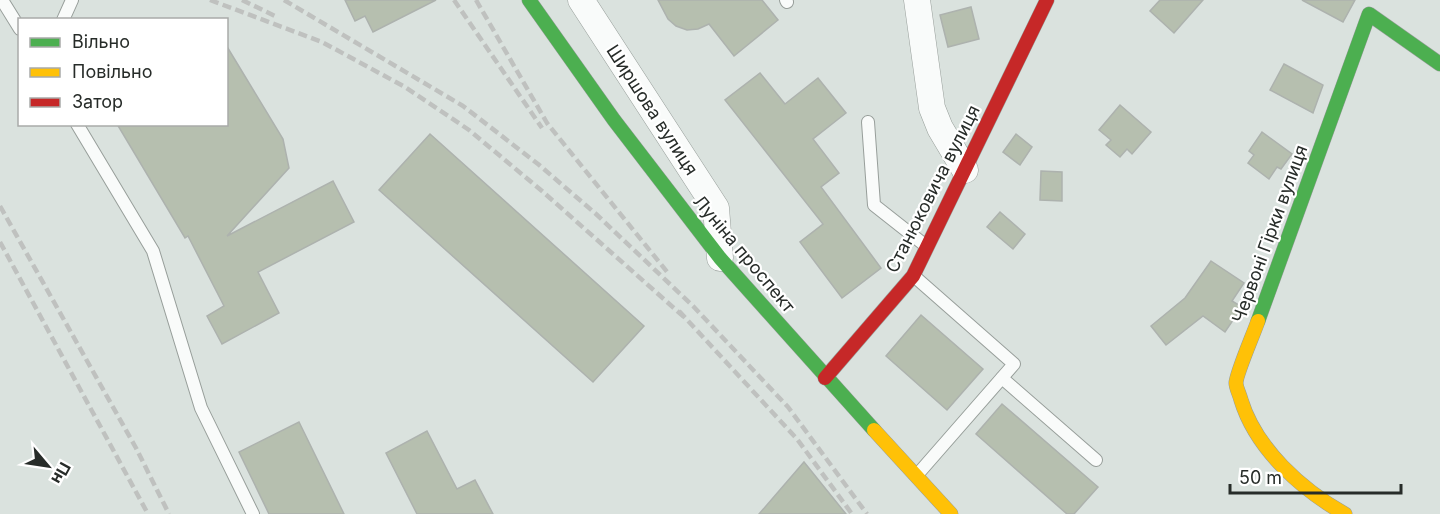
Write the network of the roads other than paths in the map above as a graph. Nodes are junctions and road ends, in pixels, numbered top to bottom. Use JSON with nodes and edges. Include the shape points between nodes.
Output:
{"nodes":[{"id":1,"x":2,"y":0,"type":"edge"},
{"id":2,"x":72,"y":0,"type":"edge"},
{"id":3,"x":530,"y":0,"type":"edge"},
{"id":4,"x":581,"y":0,"type":"edge"},
{"id":5,"x":917,"y":0,"type":"edge"},
{"id":6,"x":1047,"y":0,"type":"edge"},
{"id":7,"x":64,"y":18,"type":"edge"},
{"id":8,"x":18,"y":26,"type":"edge"},
{"id":9,"x":1440,"y":64,"type":"edge"},
{"id":10,"x":868,"y":122,"type":"dead end"},
{"id":11,"x":78,"y":126,"type":"edge"},
{"id":12,"x":965,"y":170,"type":"junction"},
{"id":13,"x":927,"y":247,"type":"junction"},
{"id":14,"x":720,"y":258,"type":"junction"},
{"id":15,"x":914,"y":276,"type":"junction"},
{"id":16,"x":825,"y":378,"type":"junction"},
{"id":17,"x":1002,"y":378,"type":"junction"},
{"id":18,"x":1096,"y":460,"type":"dead end"},
{"id":19,"x":916,"y":476,"type":"junction"},
{"id":20,"x":253,"y":514,"type":"edge"},
{"id":21,"x":951,"y":514,"type":"edge"},
{"id":22,"x":1345,"y":514,"type":"edge"}],
"edges":[{"from":1,"to":8,"type":"lane"},
{"from":2,"to":7,"type":"lane"},
{"from":3,"to":14,"type":"street","name":"Луніна проспект","via":[[614,120]]},
{"from":4,"to":14,"type":"street","name":"Ширшова вулиця","via":[[716,208]]},
{"from":5,"to":12,"type":"street","via":[[932,108]]},
{"from":6,"to":12,"type":"street","name":"Станюковича вулиця"},
{"from":9,"to":22,"type":"street","name":"Червоні Гірки вулиця","via":[[1369,14],[1236,382],[1245,412],[1266,446],[1291,476]]},
{"from":10,"to":13,"type":"lane","via":[[874,205]]},
{"from":11,"to":20,"type":"lane","via":[[153,251],[201,408]]},
{"from":12,"to":13,"type":"street","name":"Станюковича вулиця"},
{"from":13,"to":15,"type":"street","name":"Станюковича вулиця"},
{"from":14,"to":16,"type":"street","name":"Луніна проспект"},
{"from":15,"to":16,"type":"street","name":"Станюковича вулиця"},
{"from":15,"to":17,"type":"lane","via":[[1014,364]]},
{"from":16,"to":19,"type":"street","name":"Луніна проспект"},
{"from":17,"to":18,"type":"lane"},
{"from":17,"to":19,"type":"lane"},
{"from":19,"to":21,"type":"street","name":"Луніна проспект"}]}
